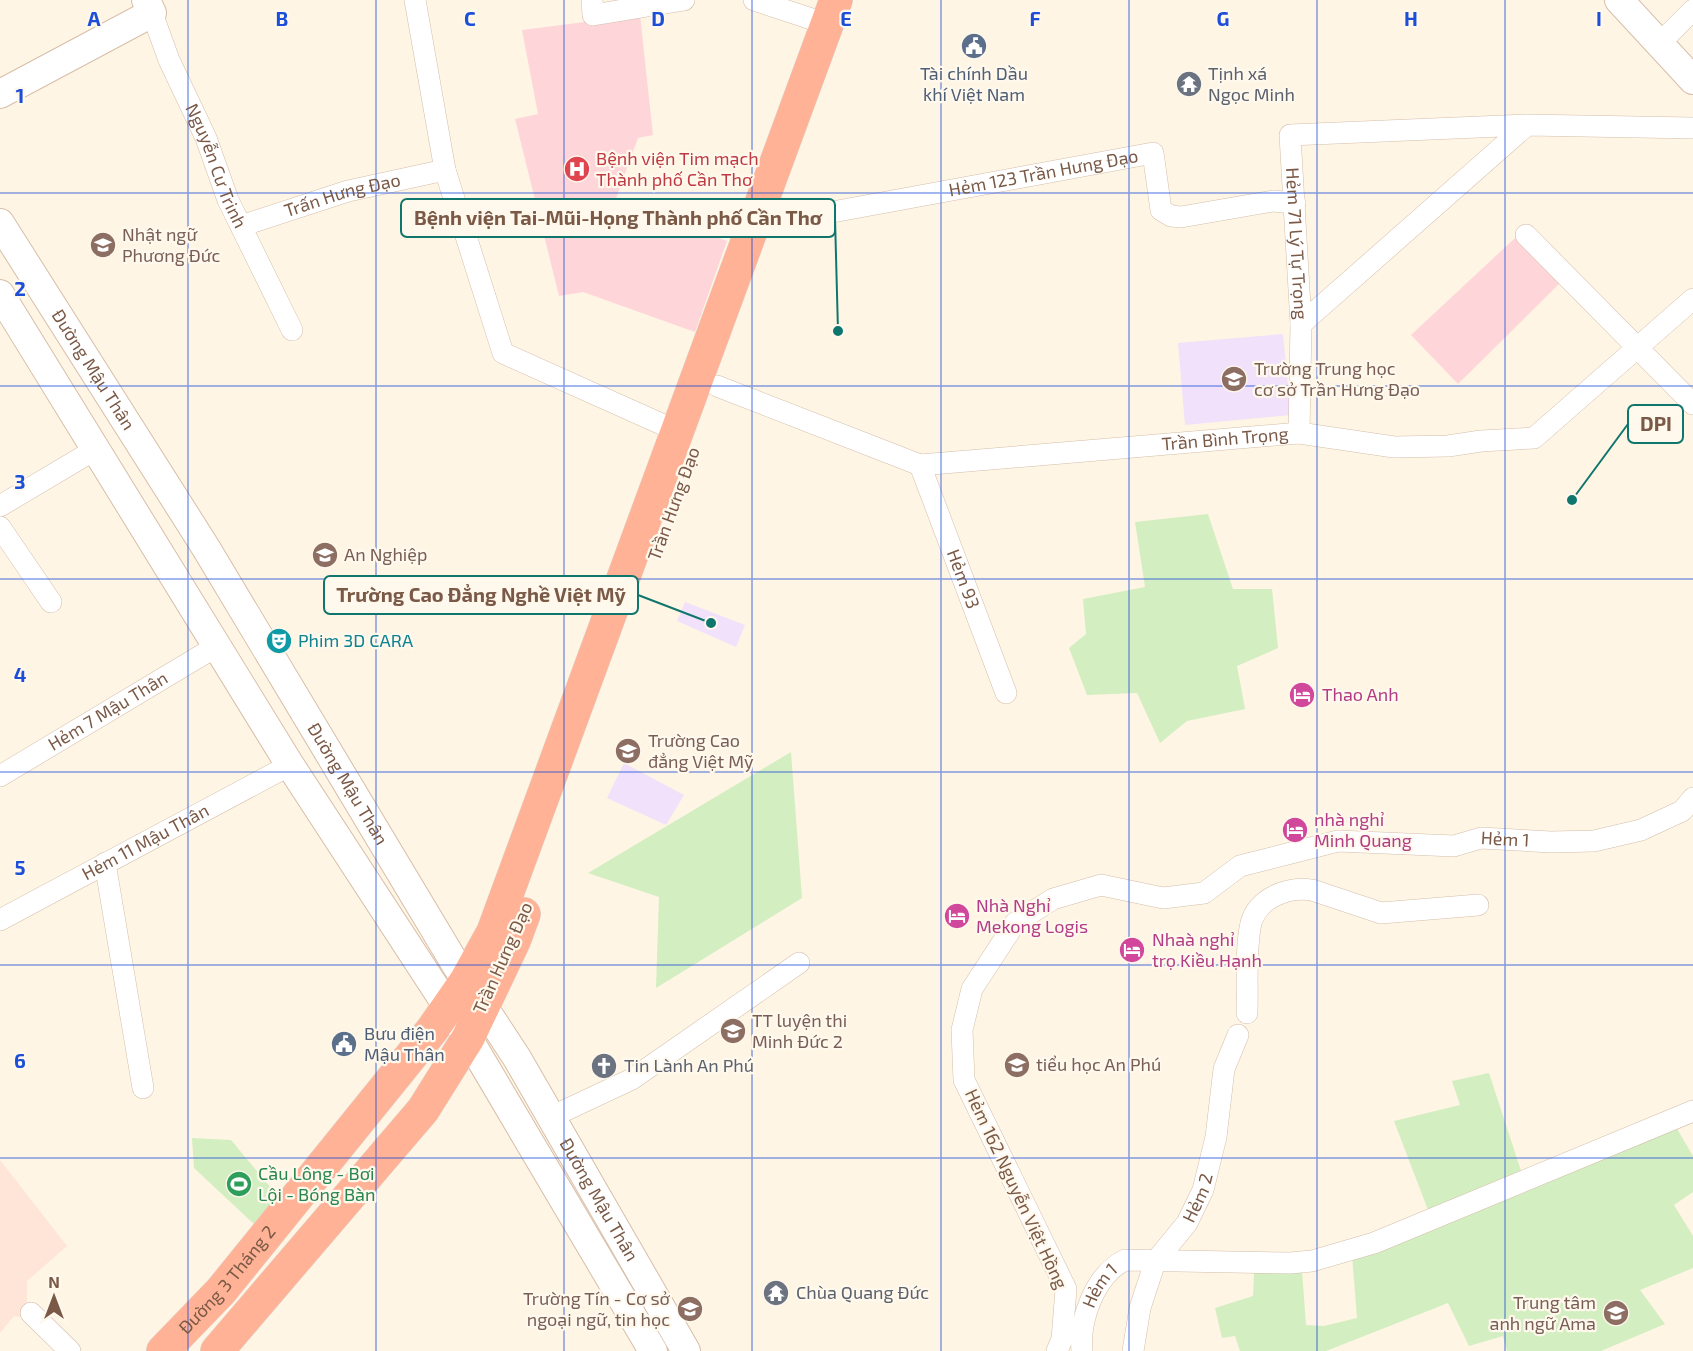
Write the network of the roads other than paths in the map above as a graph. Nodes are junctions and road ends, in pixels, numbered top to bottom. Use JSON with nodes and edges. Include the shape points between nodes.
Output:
{"nodes":[{"id":1,"x":415,"y":0,"type":"edge"},
{"id":2,"x":592,"y":0,"type":"edge"},
{"id":3,"x":684,"y":0,"type":"edge"},
{"id":4,"x":754,"y":0,"type":"edge"},
{"id":5,"x":859,"y":0,"type":"edge"},
{"id":6,"x":1619,"y":0,"type":"edge"},
{"id":7,"x":149,"y":7,"type":"edge"},
{"id":8,"x":1693,"y":10,"type":"edge"},
{"id":9,"x":832,"y":12,"type":"edge"},
{"id":10,"x":1659,"y":44,"type":"junction"},
{"id":11,"x":1693,"y":80,"type":"edge"},
{"id":12,"x":0,"y":94,"type":"edge"},
{"id":13,"x":1527,"y":125,"type":"junction"},
{"id":14,"x":1693,"y":128,"type":"edge"},
{"id":15,"x":445,"y":170,"type":"junction"},
{"id":16,"x":1295,"y":203,"type":"junction"},
{"id":17,"x":778,"y":222,"type":"junction"},
{"id":18,"x":0,"y":223,"type":"edge"},
{"id":19,"x":242,"y":226,"type":"junction"},
{"id":20,"x":1526,"y":235,"type":"dead end"},
{"id":21,"x":0,"y":294,"type":"edge"},
{"id":22,"x":1693,"y":299,"type":"edge"},
{"id":23,"x":1301,"y":324,"type":"junction"},
{"id":24,"x":292,"y":330,"type":"dead end"},
{"id":25,"x":1638,"y":348,"type":"junction"},
{"id":26,"x":717,"y":386,"type":"junction"},
{"id":27,"x":1693,"y":404,"type":"edge"},
{"id":28,"x":677,"y":431,"type":"junction"},
{"id":29,"x":1299,"y":433,"type":"junction"},
{"id":30,"x":96,"y":449,"type":"junction"},
{"id":31,"x":920,"y":465,"type":"junction"},
{"id":32,"x":0,"y":506,"type":"edge"},
{"id":33,"x":0,"y":527,"type":"edge"},
{"id":34,"x":206,"y":548,"type":"junction"},
{"id":35,"x":169,"y":568,"type":"junction"},
{"id":36,"x":51,"y":602,"type":"dead end"},
{"id":37,"x":217,"y":646,"type":"junction"},
{"id":38,"x":1006,"y":693,"type":"dead end"},
{"id":39,"x":290,"y":765,"type":"junction"},
{"id":40,"x":0,"y":776,"type":"edge"},
{"id":41,"x":1693,"y":798,"type":"edge"},
{"id":42,"x":1308,"y":849,"type":"joint"},
{"id":43,"x":105,"y":863,"type":"junction"},
{"id":44,"x":1478,"y":905,"type":"dead end"},
{"id":45,"x":0,"y":920,"type":"edge"},
{"id":46,"x":799,"y":963,"type":"dead end"},
{"id":47,"x":474,"y":993,"type":"junction"},
{"id":48,"x":448,"y":1009,"type":"junction"},
{"id":49,"x":1247,"y":1013,"type":"dead end"},
{"id":50,"x":1238,"y":1035,"type":"dead end"},
{"id":51,"x":468,"y":1038,"type":"junction"},
{"id":52,"x":143,"y":1088,"type":"dead end"},
{"id":53,"x":1693,"y":1110,"type":"edge"},
{"id":54,"x":551,"y":1117,"type":"junction"},
{"id":55,"x":1155,"y":1262,"type":"junction"},
{"id":56,"x":31,"y":1313,"type":"dead end"},
{"id":57,"x":70,"y":1351,"type":"edge"},
{"id":58,"x":163,"y":1351,"type":"edge"},
{"id":59,"x":217,"y":1351,"type":"edge"},
{"id":60,"x":652,"y":1351,"type":"edge"},
{"id":61,"x":686,"y":1351,"type":"edge"},
{"id":62,"x":1057,"y":1351,"type":"edge"},
{"id":63,"x":1082,"y":1351,"type":"edge"},
{"id":64,"x":1133,"y":1351,"type":"edge"}],
"edges":[{"from":1,"to":15,"type":"street"},
{"from":2,"to":3,"type":"street","via":[[593,15]]},
{"from":4,"to":9,"type":"street"},
{"from":5,"to":17,"type":"highway","name":"Trần Hưng Đạo"},
{"from":6,"to":10,"type":"main road"},
{"from":7,"to":12,"type":"main road"},
{"from":7,"to":19,"type":"street","name":"Nguyễn Cư Trinh"},
{"from":8,"to":10,"type":"street"},
{"from":9,"to":28,"type":"highway","name":"Trần Hưng Đạo"},
{"from":10,"to":11,"type":"main road"},
{"from":13,"to":14,"type":"street","name":"Hẻm 71 Lý Tự Trọng"},
{"from":13,"to":16,"type":"street","name":"Hẻm 71 Lý Tự Trọng","via":[[1290,135]]},
{"from":13,"to":23,"type":"street","name":"Hẻm 71 Lý Tự Trọng"},
{"from":15,"to":19,"type":"street","name":"Trấn Hưng Đạo","via":[[348,191]]},
{"from":15,"to":28,"type":"street","via":[[503,353]]},
{"from":16,"to":17,"type":"street","name":"Hẻm 123 Trần Hưng Đạo","via":[[1273,201],[1170,216],[1161,210],[1153,153]]},
{"from":16,"to":23,"type":"street","name":"Hẻm 71 Lý Tự Trọng"},
{"from":17,"to":26,"type":"highway","name":"Trần Hưng Đạo"},
{"from":18,"to":34,"type":"main road","name":"Đường Mậu Thân"},
{"from":19,"to":24,"type":"street","name":"Nguyễn Cư Trinh"},
{"from":20,"to":25,"type":"street"},
{"from":21,"to":30,"type":"main road","name":"Đường Mậu Thân"},
{"from":22,"to":25,"type":"street","name":"Trần Bình Trọng"},
{"from":23,"to":29,"type":"street"},
{"from":25,"to":27,"type":"street"},
{"from":25,"to":29,"type":"street","name":"Trần Bình Trọng","via":[[1534,438],[1394,447]]},
{"from":26,"to":31,"type":"street","name":"Trần Bình Trọng"},
{"from":26,"to":47,"type":"highway","name":"Trần Hưng Đạo","via":[[514,940]]},
{"from":28,"to":47,"type":"highway","name":"Trần Hưng Đạo"},
{"from":29,"to":31,"type":"street","name":"Trần Bình Trọng"},
{"from":30,"to":32,"type":"street"},
{"from":30,"to":35,"type":"main road","name":"Đường Mậu Thân"},
{"from":31,"to":38,"type":"street","name":"Hẻm 93"},
{"from":33,"to":36,"type":"street"},
{"from":34,"to":35,"type":"main road"},
{"from":34,"to":47,"type":"main road","name":"Đường Mậu Thân"},
{"from":35,"to":37,"type":"main road","name":"Đường Mậu Thân"},
{"from":37,"to":39,"type":"main road","name":"Đường Mậu Thân"},
{"from":37,"to":40,"type":"street","name":"Hẻm 7 Mậu Thân"},
{"from":39,"to":43,"type":"street","name":"Hẻm 11 Mậu Thân"},
{"from":39,"to":48,"type":"main road","name":"Đường Mậu Thân"},
{"from":41,"to":42,"type":"street","name":"Hẻm 1","via":[[1682,812],[1641,830],[1594,841],[1481,838],[1454,846],[1338,841]]},
{"from":42,"to":62,"type":"street","name":"Hẻm 162 Nguyễn Việt Hồng","via":[[1240,866],[1204,893],[1163,898],[1101,885],[1053,900],[1015,923],[972,989],[962,1029],[964,1080],[1066,1289],[1062,1339]]},
{"from":43,"to":45,"type":"street","name":"Hẻm 11 Mậu Thân"},
{"from":43,"to":52,"type":"street"},
{"from":44,"to":49,"type":"street","via":[[1381,913],[1312,890],[1285,891],[1260,908],[1251,922]]},
{"from":46,"to":54,"type":"street","via":[[632,1079]]},
{"from":47,"to":48,"type":"highway","name":"Trần Hưng Đạo"},
{"from":47,"to":51,"type":"highway","name":"Trần Hưng Đạo"},
{"from":47,"to":54,"type":"main road","name":"Đường Mậu Thân"},
{"from":48,"to":51,"type":"main road","name":"Đường Mậu Thân"},
{"from":48,"to":58,"type":"highway","name":"Đường 3 Tháng 2","via":[[220,1290]]},
{"from":50,"to":55,"type":"street","name":"Hẻm 2","via":[[1224,1069],[1216,1137],[1203,1190],[1187,1223]]},
{"from":51,"to":59,"type":"highway","via":[[423,1110]]},
{"from":51,"to":60,"type":"main road","name":"Đường Mậu Thân"},
{"from":53,"to":55,"type":"street","name":"Hẻm 1","via":[[1374,1243],[1329,1256],[1290,1263]]},
{"from":54,"to":61,"type":"main road","name":"Đường Mậu Thân"},
{"from":55,"to":63,"type":"street","name":"Hẻm 1","via":[[1125,1260],[1105,1276],[1085,1318]]},
{"from":55,"to":64,"type":"street","name":"Hẻm 2","via":[[1140,1308]]},
{"from":56,"to":57,"type":"street"}]}
